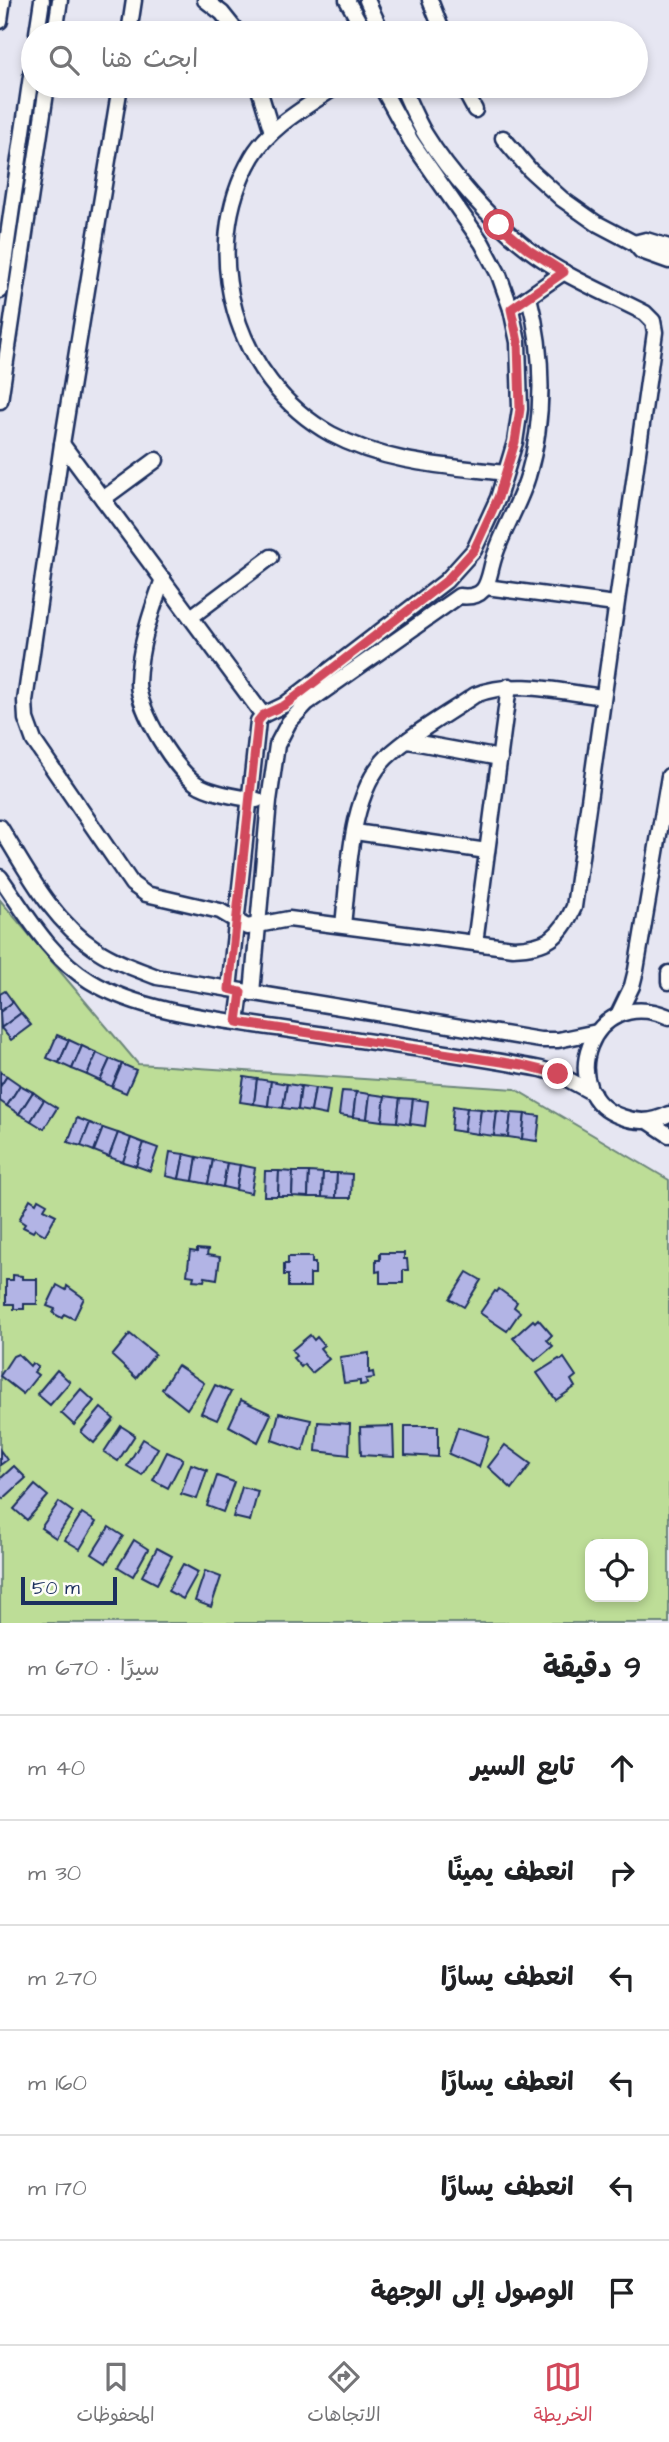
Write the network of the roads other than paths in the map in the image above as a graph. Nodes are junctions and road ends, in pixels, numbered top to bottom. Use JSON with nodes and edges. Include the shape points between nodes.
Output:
{"nodes":[{"id":1,"x":3,"y":0,"type":"edge"},
{"id":2,"x":42,"y":0,"type":"edge"},
{"id":3,"x":60,"y":0,"type":"edge"},
{"id":4,"x":134,"y":0,"type":"edge"},
{"id":5,"x":205,"y":0,"type":"edge"},
{"id":6,"x":347,"y":0,"type":"edge"},
{"id":7,"x":366,"y":0,"type":"edge"},
{"id":8,"x":430,"y":0,"type":"edge"},
{"id":9,"x":0,"y":21,"type":"edge"},
{"id":10,"x":39,"y":21,"type":"edge"},
{"id":11,"x":57,"y":21,"type":"edge"},
{"id":12,"x":131,"y":21,"type":"edge"},
{"id":13,"x":228,"y":21,"type":"edge"},
{"id":14,"x":358,"y":21,"type":"edge"},
{"id":15,"x":376,"y":21,"type":"edge"},
{"id":16,"x":438,"y":21,"type":"edge"},
{"id":17,"x":28,"y":98,"type":"edge"},
{"id":18,"x":45,"y":98,"type":"edge"},
{"id":19,"x":118,"y":98,"type":"edge"},
{"id":20,"x":262,"y":98,"type":"edge"},
{"id":21,"x":320,"y":98,"type":"edge"},
{"id":22,"x":388,"y":98,"type":"edge"},
{"id":23,"x":408,"y":98,"type":"edge"},
{"id":24,"x":468,"y":98,"type":"edge"},
{"id":25,"x":475,"y":110,"type":"dead end"},
{"id":26,"x":272,"y":132,"type":"junction"},
{"id":27,"x":503,"y":138,"type":"dead end"},
{"id":28,"x":634,"y":243,"type":"junction"},
{"id":29,"x":669,"y":247,"type":"edge"},
{"id":30,"x":669,"y":261,"type":"edge"},
{"id":31,"x":564,"y":272,"type":"junction"},
{"id":32,"x":0,"y":291,"type":"edge"},
{"id":33,"x":529,"y":297,"type":"junction"},
{"id":34,"x":511,"y":309,"type":"junction"},
{"id":35,"x":5,"y":334,"type":"edge"},
{"id":36,"x":0,"y":401,"type":"edge"},
{"id":37,"x":62,"y":444,"type":"junction"},
{"id":38,"x":156,"y":460,"type":"dead end"},
{"id":39,"x":505,"y":473,"type":"junction"},
{"id":40,"x":103,"y":499,"type":"junction"},
{"id":41,"x":271,"y":557,"type":"dead end"},
{"id":42,"x":163,"y":579,"type":"junction"},
{"id":43,"x":446,"y":581,"type":"junction"},
{"id":44,"x":486,"y":587,"type":"junction"},
{"id":45,"x":458,"y":596,"type":"junction"},
{"id":46,"x":615,"y":604,"type":"junction"},
{"id":47,"x":191,"y":617,"type":"junction"},
{"id":48,"x":509,"y":686,"type":"junction"},
{"id":49,"x":603,"y":696,"type":"junction"},
{"id":50,"x":263,"y":715,"type":"junction"},
{"id":51,"x":408,"y":741,"type":"junction"},
{"id":52,"x":257,"y":743,"type":"junction"},
{"id":53,"x":277,"y":745,"type":"junction"},
{"id":54,"x":500,"y":758,"type":"junction"},
{"id":55,"x":669,"y":776,"type":"edge"},
{"id":56,"x":250,"y":799,"type":"junction"},
{"id":57,"x":269,"y":802,"type":"junction"},
{"id":58,"x":0,"y":827,"type":"edge"},
{"id":59,"x":355,"y":832,"type":"junction"},
{"id":60,"x":487,"y":851,"type":"junction"},
{"id":61,"x":0,"y":877,"type":"edge"},
{"id":62,"x":236,"y":922,"type":"junction"},
{"id":63,"x":260,"y":925,"type":"junction"},
{"id":64,"x":343,"y":925,"type":"junction"},
{"id":65,"x":475,"y":943,"type":"junction"},
{"id":66,"x":669,"y":973,"type":"edge"},
{"id":67,"x":669,"y":982,"type":"edge"},
{"id":68,"x":241,"y":991,"type":"junction"},
{"id":69,"x":618,"y":1015,"type":"junction"},
{"id":70,"x":669,"y":1017,"type":"edge"},
{"id":71,"x":237,"y":1022,"type":"junction"},
{"id":72,"x":597,"y":1032,"type":"junction"},
{"id":73,"x":593,"y":1093,"type":"junction"},
{"id":74,"x":669,"y":1114,"type":"edge"},
{"id":75,"x":648,"y":1121,"type":"junction"},
{"id":76,"x":669,"y":1135,"type":"edge"}],
"edges":[{"from":1,"to":9,"type":"street"},
{"from":2,"to":10,"type":"street"},
{"from":3,"to":11,"type":"street"},
{"from":4,"to":12,"type":"street"},
{"from":5,"to":13,"type":"street"},
{"from":6,"to":14,"type":"street"},
{"from":7,"to":15,"type":"street"},
{"from":8,"to":16,"type":"street"},
{"from":17,"to":32,"type":"street"},
{"from":18,"to":35,"type":"street"},
{"from":19,"to":37,"type":"street"},
{"from":20,"to":26,"type":"street"},
{"from":21,"to":26,"type":"street"},
{"from":22,"to":34,"type":"street","via":[[411,141],[482,243]]},
{"from":23,"to":31,"type":"street","via":[[440,157],[499,225]]},
{"from":24,"to":25,"type":"street"},
{"from":26,"to":39,"type":"street","via":[[253,155],[237,187],[226,243],[235,315],[272,383],[299,411],[330,433],[366,449],[403,461]]},
{"from":27,"to":28,"type":"street","via":[[562,199]]},
{"from":28,"to":29,"type":"street","via":[[646,240]]},
{"from":28,"to":30,"type":"street","via":[[641,251]]},
{"from":31,"to":33,"type":"street"},
{"from":31,"to":46,"type":"street","via":[[645,313],[655,332]]},
{"from":33,"to":34,"type":"street"},
{"from":33,"to":44,"type":"street","via":[[539,358],[538,430],[528,476]]},
{"from":34,"to":39,"type":"street","via":[[518,342],[520,409]]},
{"from":35,"to":36,"type":"street"},
{"from":37,"to":40,"type":"street"},
{"from":37,"to":62,"type":"street","via":[[25,701],[34,741],[132,884],[146,894],[220,911]]},
{"from":38,"to":40,"type":"street"},
{"from":39,"to":43,"type":"street","via":[[474,550]]},
{"from":40,"to":42,"type":"street"},
{"from":41,"to":47,"type":"street"},
{"from":42,"to":47,"type":"street"},
{"from":42,"to":56,"type":"street","via":[[149,620],[138,684],[143,704],[184,774],[201,786]]},
{"from":43,"to":45,"type":"street"},
{"from":43,"to":50,"type":"street","via":[[285,705]]},
{"from":44,"to":45,"type":"street","via":[[474,596]]},
{"from":44,"to":46,"type":"street"},
{"from":45,"to":53,"type":"street","via":[[307,703],[289,722]]},
{"from":46,"to":49,"type":"street"},
{"from":47,"to":50,"type":"street"},
{"from":48,"to":49,"type":"street"},
{"from":48,"to":51,"type":"street","via":[[475,695]]},
{"from":48,"to":54,"type":"street"},
{"from":49,"to":65,"type":"street","via":[[574,907],[566,926],[533,948]]},
{"from":50,"to":52,"type":"street","via":[[256,727]]},
{"from":51,"to":54,"type":"street"},
{"from":51,"to":59,"type":"street","via":[[386,758],[370,780],[359,805]]},
{"from":52,"to":53,"type":"street"},
{"from":52,"to":56,"type":"street"},
{"from":53,"to":57,"type":"street"},
{"from":54,"to":60,"type":"street"},
{"from":55,"to":69,"type":"street","via":[[636,970]]},
{"from":56,"to":57,"type":"street"},
{"from":56,"to":62,"type":"street"},
{"from":57,"to":63,"type":"street"},
{"from":58,"to":68,"type":"street","via":[[49,905],[96,950],[157,977]]},
{"from":59,"to":60,"type":"street"},
{"from":59,"to":64,"type":"street"},
{"from":60,"to":65,"type":"street"},
{"from":61,"to":71,"type":"street","via":[[38,932],[88,980],[153,1006]]},
{"from":62,"to":63,"type":"street","via":[[247,927]]},
{"from":62,"to":68,"type":"street"},
{"from":63,"to":64,"type":"street","via":[[289,919]]},
{"from":63,"to":68,"type":"street"},
{"from":64,"to":65,"type":"street"},
{"from":66,"to":67,"type":"street"},
{"from":68,"to":71,"type":"street"},
{"from":68,"to":72,"type":"street","via":[[540,1040]]},
{"from":69,"to":70,"type":"street","via":[[643,1010]]},
{"from":69,"to":72,"type":"street"},
{"from":71,"to":73,"type":"street","via":[[541,1069]]},
{"from":72,"to":73,"type":"street","via":[[586,1062]]},
{"from":73,"to":75,"type":"street","via":[[616,1115]]},
{"from":74,"to":75,"type":"street"},
{"from":75,"to":76,"type":"street"}]}
